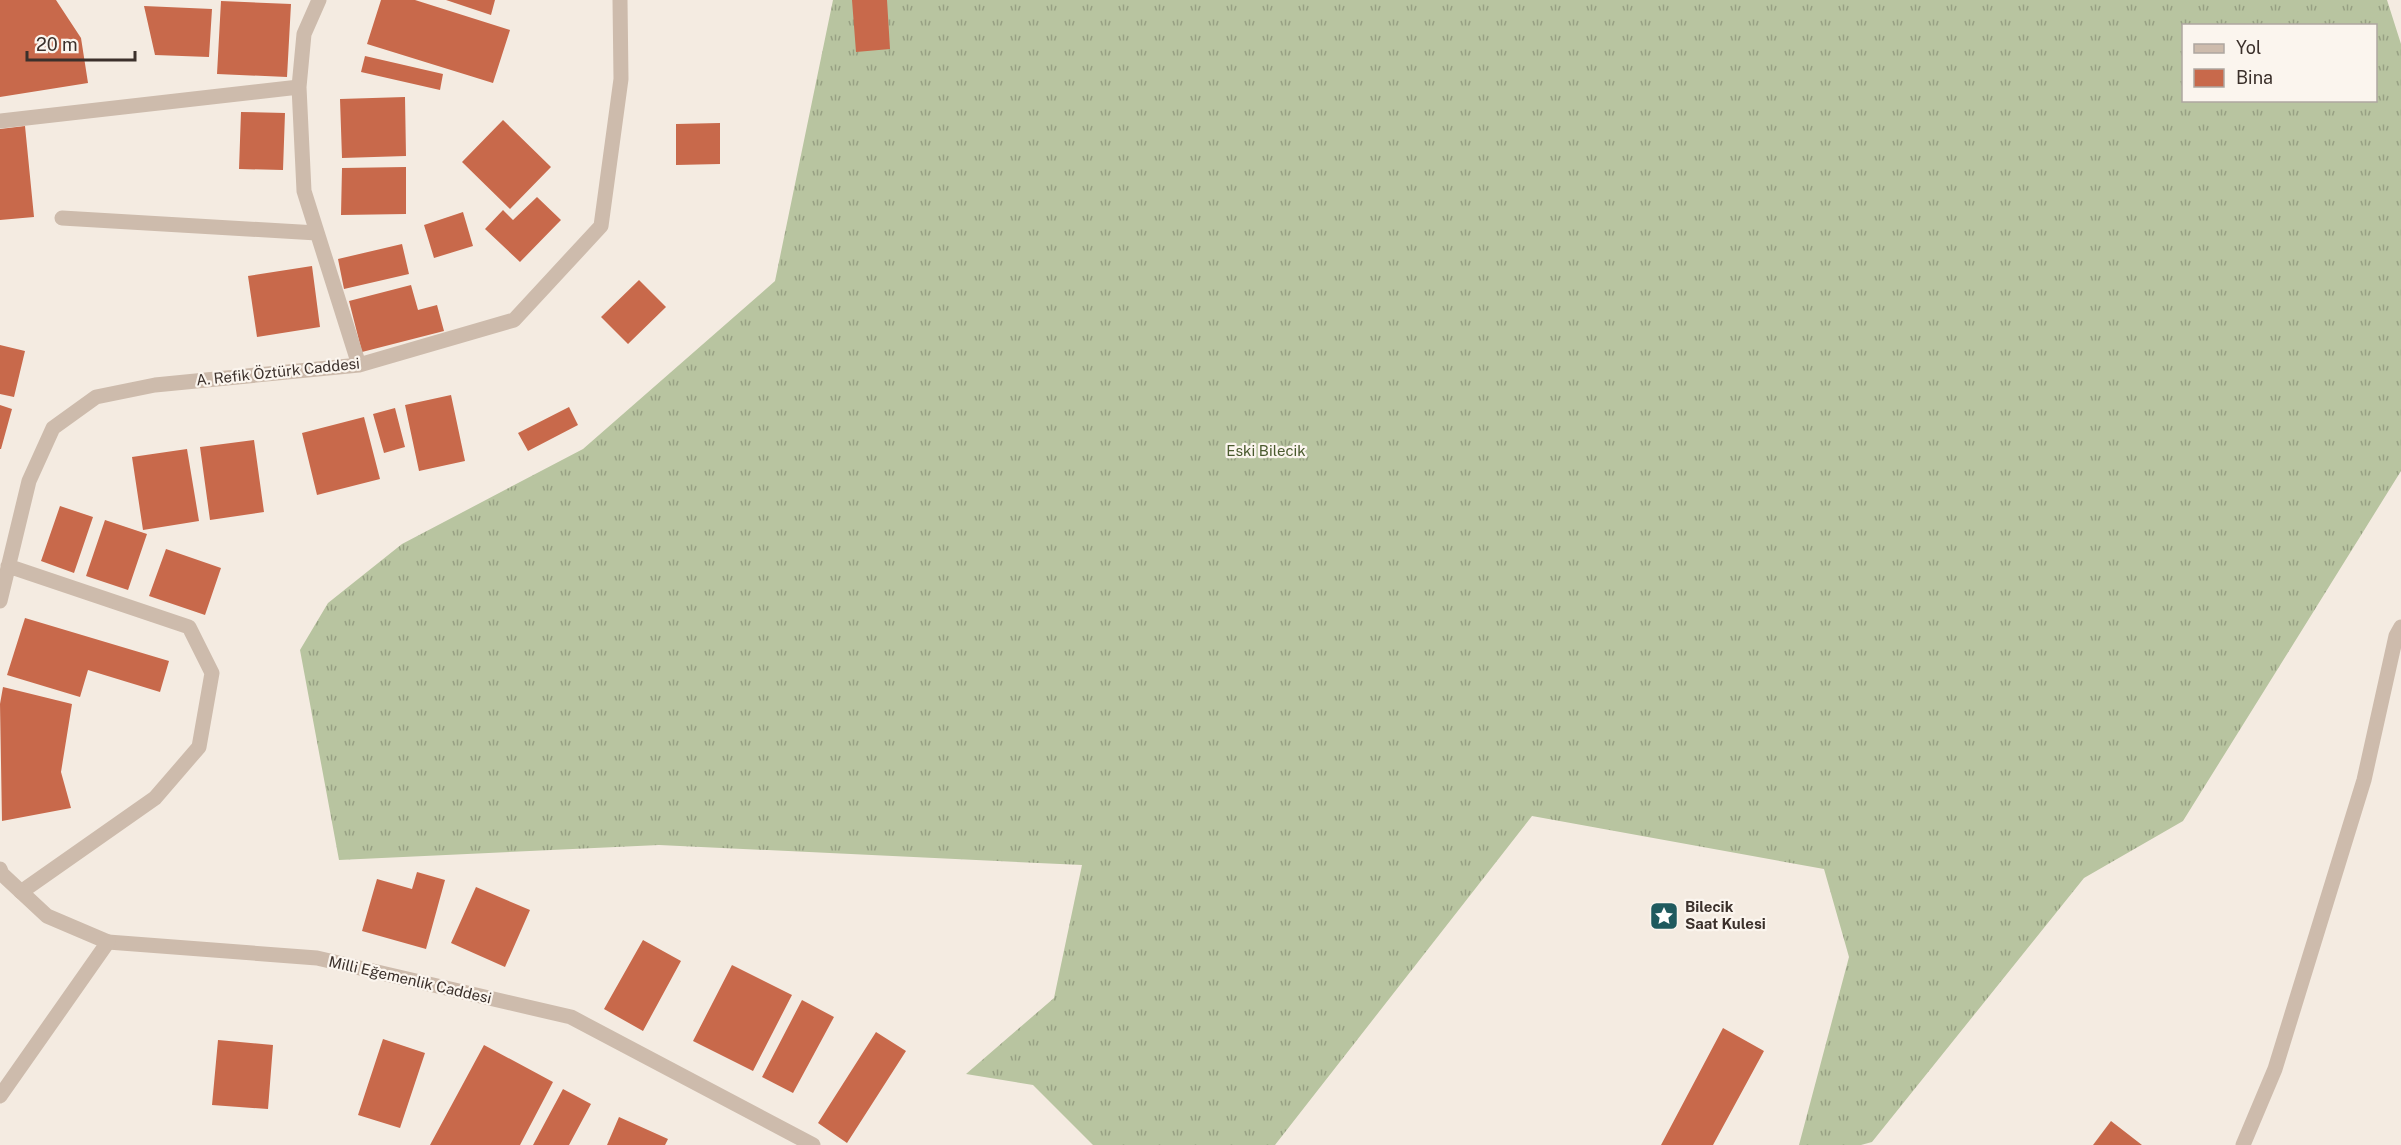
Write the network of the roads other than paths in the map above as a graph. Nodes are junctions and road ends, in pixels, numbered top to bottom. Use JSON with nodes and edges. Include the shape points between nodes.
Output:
{"nodes":[{"id":1,"x":319,"y":0,"type":"edge"},
{"id":2,"x":620,"y":0,"type":"edge"},
{"id":3,"x":299,"y":87,"type":"junction"},
{"id":4,"x":0,"y":121,"type":"edge"},
{"id":5,"x":62,"y":218,"type":"dead end"},
{"id":6,"x":317,"y":233,"type":"junction"},
{"id":7,"x":359,"y":365,"type":"junction"},
{"id":8,"x":8,"y":566,"type":"junction"},
{"id":9,"x":0,"y":601,"type":"edge"},
{"id":10,"x":2401,"y":627,"type":"edge"},
{"id":11,"x":0,"y":869,"type":"edge"},
{"id":12,"x":21,"y":892,"type":"junction"},
{"id":13,"x":108,"y":942,"type":"junction"},
{"id":14,"x":0,"y":1096,"type":"edge"},
{"id":15,"x":813,"y":1145,"type":"edge"},
{"id":16,"x":2243,"y":1145,"type":"edge"}],
"edges":[{"from":1,"to":3,"type":"street","via":[[304,34]]},
{"from":2,"to":7,"type":"street","name":"A. Refik Öztürk Caddesi","via":[[621,79],[601,226],[514,320]]},
{"from":3,"to":4,"type":"street"},
{"from":3,"to":6,"type":"street","via":[[304,191]]},
{"from":5,"to":6,"type":"street"},
{"from":6,"to":7,"type":"street"},
{"from":7,"to":8,"type":"street","name":"A. Refik Öztürk Caddesi","via":[[155,385],[96,398],[53,428],[29,481]]},
{"from":8,"to":9,"type":"street","name":"A. Refik Öztürk Caddesi"},
{"from":8,"to":12,"type":"street","via":[[189,627],[212,673],[199,747],[155,798]]},
{"from":10,"to":16,"type":"street","via":[[2364,780],[2275,1069]]},
{"from":11,"to":12,"type":"street","name":"Milli Eğemenlik Caddesi"},
{"from":12,"to":13,"type":"street","name":"Milli Eğemenlik Caddesi","via":[[47,916]]},
{"from":13,"to":14,"type":"street"},
{"from":13,"to":15,"type":"street","name":"Milli Eğemenlik Caddesi","via":[[317,958],[571,1017]]}]}
